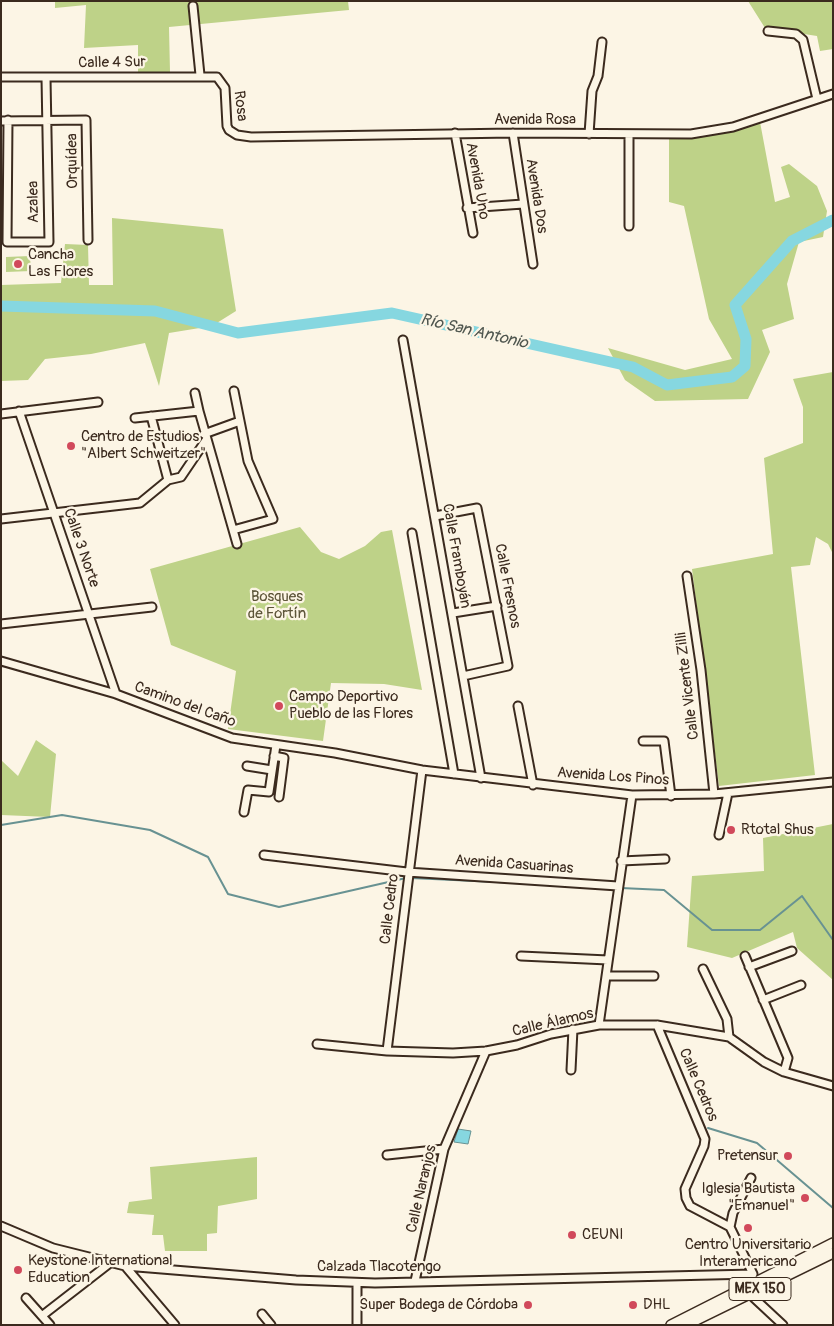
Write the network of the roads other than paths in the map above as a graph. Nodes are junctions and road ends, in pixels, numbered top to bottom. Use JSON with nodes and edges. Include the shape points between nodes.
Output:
{"nodes":[{"id":1,"x":192,"y":6,"type":"dead end"},
{"id":2,"x":768,"y":31,"type":"dead end"},
{"id":3,"x":602,"y":42,"type":"dead end"},
{"id":4,"x":200,"y":75,"type":"junction"},
{"id":5,"x":1,"y":77,"type":"edge"},
{"id":6,"x":46,"y":78,"type":"junction"},
{"id":7,"x":221,"y":81,"type":"joint"},
{"id":8,"x":833,"y":94,"type":"edge"},
{"id":9,"x":817,"y":99,"type":"junction"},
{"id":10,"x":47,"y":118,"type":"junction"},
{"id":11,"x":5,"y":120,"type":"edge"},
{"id":12,"x":233,"y":133,"type":"joint"},
{"id":13,"x":455,"y":133,"type":"junction"},
{"id":14,"x":513,"y":133,"type":"junction"},
{"id":15,"x":589,"y":134,"type":"junction"},
{"id":16,"x":629,"y":134,"type":"junction"},
{"id":17,"x":524,"y":204,"type":"junction"},
{"id":18,"x":467,"y":208,"type":"junction"},
{"id":19,"x":629,"y":226,"type":"dead end"},
{"id":20,"x":473,"y":233,"type":"dead end"},
{"id":21,"x":88,"y":240,"type":"dead end"},
{"id":22,"x":533,"y":264,"type":"dead end"},
{"id":23,"x":403,"y":340,"type":"dead end"},
{"id":24,"x":234,"y":390,"type":"dead end"},
{"id":25,"x":195,"y":393,"type":"dead end"},
{"id":26,"x":98,"y":402,"type":"dead end"},
{"id":27,"x":199,"y":411,"type":"junction"},
{"id":28,"x":19,"y":412,"type":"junction"},
{"id":29,"x":1,"y":414,"type":"edge"},
{"id":30,"x":151,"y":416,"type":"junction"},
{"id":31,"x":135,"y":418,"type":"dead end"},
{"id":32,"x":240,"y":421,"type":"junction"},
{"id":33,"x":205,"y":437,"type":"junction"},
{"id":34,"x":168,"y":480,"type":"junction"},
{"id":35,"x":55,"y":514,"type":"junction"},
{"id":36,"x":435,"y":516,"type":"junction"},
{"id":37,"x":1,"y":519,"type":"edge"},
{"id":38,"x":233,"y":530,"type":"junction"},
{"id":39,"x":412,"y":533,"type":"dead end"},
{"id":40,"x":237,"y":544,"type":"dead end"},
{"id":41,"x":687,"y":576,"type":"dead end"},
{"id":42,"x":497,"y":606,"type":"junction"},
{"id":43,"x":152,"y":607,"type":"dead end"},
{"id":44,"x":453,"y":613,"type":"junction"},
{"id":45,"x":89,"y":614,"type":"junction"},
{"id":46,"x":1,"y":624,"type":"edge"},
{"id":47,"x":1,"y":661,"type":"edge"},
{"id":48,"x":463,"y":676,"type":"junction"},
{"id":49,"x":116,"y":694,"type":"junction"},
{"id":50,"x":518,"y":706,"type":"dead end"},
{"id":51,"x":643,"y":741,"type":"dead end"},
{"id":52,"x":276,"y":745,"type":"junction"},
{"id":53,"x":274,"y":756,"type":"junction"},
{"id":54,"x":246,"y":766,"type":"dead end"},
{"id":55,"x":272,"y":770,"type":"junction"},
{"id":56,"x":422,"y":770,"type":"junction"},
{"id":57,"x":454,"y":774,"type":"junction"},
{"id":58,"x":481,"y":778,"type":"junction"},
{"id":59,"x":833,"y":782,"type":"edge"},
{"id":60,"x":533,"y":785,"type":"junction"},
{"id":61,"x":728,"y":793,"type":"junction"},
{"id":62,"x":714,"y":794,"type":"junction"},
{"id":63,"x":632,"y":795,"type":"junction"},
{"id":64,"x":671,"y":796,"type":"junction"},
{"id":65,"x":279,"y":797,"type":"dead end"},
{"id":66,"x":244,"y":812,"type":"dead end"},
{"id":67,"x":719,"y":835,"type":"dead end"},
{"id":68,"x":264,"y":855,"type":"dead end"},
{"id":69,"x":665,"y":859,"type":"dead end"},
{"id":70,"x":621,"y":862,"type":"junction"},
{"id":71,"x":408,"y":872,"type":"junction"},
{"id":72,"x":618,"y":886,"type":"junction"},
{"id":73,"x":792,"y":950,"type":"dead end"},
{"id":74,"x":521,"y":956,"type":"dead end"},
{"id":75,"x":745,"y":956,"type":"dead end"},
{"id":76,"x":608,"y":960,"type":"junction"},
{"id":77,"x":750,"y":967,"type":"junction"},
{"id":78,"x":703,"y":968,"type":"dead end"},
{"id":79,"x":606,"y":976,"type":"junction"},
{"id":80,"x":654,"y":976,"type":"dead end"},
{"id":81,"x":800,"y":985,"type":"dead end"},
{"id":82,"x":763,"y":1000,"type":"junction"},
{"id":83,"x":599,"y":1025,"type":"junction"},
{"id":84,"x":657,"y":1025,"type":"junction"},
{"id":85,"x":573,"y":1030,"type":"junction"},
{"id":86,"x":729,"y":1037,"type":"junction"},
{"id":87,"x":317,"y":1044,"type":"dead end"},
{"id":88,"x":387,"y":1051,"type":"junction"},
{"id":89,"x":486,"y":1051,"type":"junction"},
{"id":90,"x":571,"y":1070,"type":"dead end"},
{"id":91,"x":784,"y":1072,"type":"junction"},
{"id":92,"x":833,"y":1086,"type":"edge"},
{"id":93,"x":444,"y":1149,"type":"junction"},
{"id":94,"x":387,"y":1156,"type":"dead end"},
{"id":95,"x":750,"y":1178,"type":"dead end"},
{"id":96,"x":1,"y":1226,"type":"edge"},
{"id":97,"x":730,"y":1227,"type":"junction"},
{"id":98,"x":833,"y":1242,"type":"edge"},
{"id":99,"x":833,"y":1253,"type":"edge"},
{"id":100,"x":110,"y":1263,"type":"junction"},
{"id":101,"x":125,"y":1266,"type":"junction"},
{"id":102,"x":753,"y":1274,"type":"junction"},
{"id":103,"x":415,"y":1281,"type":"junction"},
{"id":104,"x":357,"y":1283,"type":"junction"},
{"id":105,"x":749,"y":1283,"type":"junction"},
{"id":106,"x":752,"y":1293,"type":"junction"},
{"id":107,"x":26,"y":1298,"type":"dead end"},
{"id":108,"x":262,"y":1314,"type":"dead end"},
{"id":109,"x":43,"y":1315,"type":"junction"},
{"id":110,"x":50,"y":1325,"type":"edge"},
{"id":111,"x":175,"y":1325,"type":"edge"},
{"id":112,"x":271,"y":1325,"type":"edge"},
{"id":113,"x":357,"y":1325,"type":"edge"},
{"id":114,"x":672,"y":1325,"type":"edge"},
{"id":115,"x":686,"y":1325,"type":"edge"},
{"id":116,"x":783,"y":1325,"type":"edge"}],
"edges":[{"from":1,"to":4,"type":"street"},
{"from":2,"to":9,"type":"street","via":[[796,34],[803,40]]},
{"from":3,"to":15,"type":"street","via":[[598,76],[592,91]]},
{"from":4,"to":6,"type":"street","name":"Calle 4 Sur"},
{"from":4,"to":7,"type":"street","name":"Calle 4 Sur","via":[[217,77]]},
{"from":5,"to":6,"type":"street","name":"Calle 4 Sur"},
{"from":6,"to":10,"type":"street","name":"Azalea"},
{"from":7,"to":12,"type":"street","name":"Rosa","via":[[225,88],[227,126]]},
{"from":8,"to":9,"type":"street","name":"Avenida Rosa"},
{"from":9,"to":16,"type":"street","name":"Avenida Rosa","via":[[733,127],[691,134]]},
{"from":10,"to":11,"type":"street","name":"Azalea"},
{"from":10,"to":11,"type":"street","name":"Azalea","via":[[49,242],[7,242]]},
{"from":10,"to":21,"type":"street","name":"Orquídea","via":[[86,120]]},
{"from":12,"to":13,"type":"street","name":"Avenida Rosa","via":[[251,137]]},
{"from":13,"to":14,"type":"street","name":"Avenida Rosa"},
{"from":13,"to":18,"type":"street","name":"Avenida Uno"},
{"from":14,"to":15,"type":"street","name":"Avenida Rosa"},
{"from":14,"to":17,"type":"street","name":"Avenida Dos"},
{"from":15,"to":16,"type":"street","name":"Avenida Rosa"},
{"from":16,"to":19,"type":"street"},
{"from":17,"to":18,"type":"street"},
{"from":17,"to":22,"type":"street","name":"Avenida Dos"},
{"from":18,"to":20,"type":"street","name":"Avenida Uno"},
{"from":23,"to":36,"type":"street","name":"Calle Framboyán"},
{"from":24,"to":32,"type":"street"},
{"from":25,"to":27,"type":"street"},
{"from":26,"to":28,"type":"street"},
{"from":27,"to":30,"type":"street"},
{"from":27,"to":33,"type":"street"},
{"from":28,"to":29,"type":"street"},
{"from":28,"to":35,"type":"street","name":"Calle 3 Norte"},
{"from":30,"to":31,"type":"street"},
{"from":30,"to":34,"type":"street"},
{"from":32,"to":33,"type":"street"},
{"from":32,"to":38,"type":"street","via":[[255,482],[272,518]]},
{"from":33,"to":34,"type":"street","via":[[181,477]]},
{"from":33,"to":38,"type":"street"},
{"from":34,"to":35,"type":"street","via":[[140,503]]},
{"from":35,"to":37,"type":"street"},
{"from":35,"to":45,"type":"street","name":"Calle 3 Norte"},
{"from":36,"to":42,"type":"street","name":"Calle Fresnos","via":[[477,508]]},
{"from":36,"to":44,"type":"street","name":"Calle Framboyán"},
{"from":38,"to":40,"type":"street"},
{"from":39,"to":57,"type":"street"},
{"from":41,"to":62,"type":"street","name":"Calle Vicente Zilli"},
{"from":42,"to":44,"type":"street"},
{"from":42,"to":48,"type":"street","name":"Calle Fresnos","via":[[508,666]]},
{"from":43,"to":45,"type":"street"},
{"from":44,"to":48,"type":"street","name":"Calle Framboyán"},
{"from":45,"to":46,"type":"street"},
{"from":45,"to":49,"type":"street","name":"Calle 3 Norte"},
{"from":47,"to":49,"type":"street","name":"Camino del Caño"},
{"from":48,"to":58,"type":"street","name":"Calle Framboyán"},
{"from":49,"to":52,"type":"street","name":"Camino del Caño","via":[[232,738]]},
{"from":50,"to":60,"type":"street"},
{"from":51,"to":64,"type":"street","via":[[664,742]]},
{"from":52,"to":53,"type":"street"},
{"from":52,"to":56,"type":"street","name":"Camino del Caño"},
{"from":53,"to":55,"type":"street"},
{"from":53,"to":65,"type":"street","via":[[284,758]]},
{"from":54,"to":55,"type":"street"},
{"from":55,"to":66,"type":"street","via":[[269,792],[248,790]]},
{"from":56,"to":57,"type":"street","name":"Avenida Los Pinos"},
{"from":56,"to":71,"type":"street","name":"Calle Cedro"},
{"from":57,"to":58,"type":"street","name":"Avenida Los Pinos"},
{"from":58,"to":60,"type":"street","name":"Avenida Los Pinos"},
{"from":59,"to":61,"type":"street","name":"Avenida Los Pinos"},
{"from":60,"to":63,"type":"street","name":"Avenida Los Pinos"},
{"from":61,"to":62,"type":"street","name":"Avenida Los Pinos"},
{"from":61,"to":67,"type":"street"},
{"from":62,"to":64,"type":"street","name":"Avenida Los Pinos"},
{"from":63,"to":64,"type":"street","name":"Avenida Los Pinos"},
{"from":63,"to":70,"type":"street"},
{"from":68,"to":71,"type":"street","name":"Avenida Casuarinas"},
{"from":69,"to":70,"type":"street"},
{"from":70,"to":72,"type":"street"},
{"from":71,"to":72,"type":"street","name":"Avenida Casuarinas"},
{"from":71,"to":88,"type":"street","name":"Calle Cedro"},
{"from":72,"to":76,"type":"street"},
{"from":73,"to":77,"type":"street"},
{"from":74,"to":76,"type":"street"},
{"from":75,"to":77,"type":"street"},
{"from":76,"to":79,"type":"street"},
{"from":77,"to":82,"type":"street"},
{"from":78,"to":86,"type":"street","via":[[727,1019]]},
{"from":79,"to":80,"type":"street"},
{"from":79,"to":83,"type":"street"},
{"from":81,"to":82,"type":"street"},
{"from":82,"to":91,"type":"street","via":[[788,1058]]},
{"from":83,"to":84,"type":"street","name":"Calle Álamos"},
{"from":83,"to":85,"type":"street","name":"Calle Álamos"},
{"from":84,"to":86,"type":"street","name":"Calle Álamos"},
{"from":84,"to":97,"type":"street","name":"Calle Cedros","via":[[705,1139],[685,1189],[686,1198],[690,1206]]},
{"from":85,"to":89,"type":"street","name":"Calle Álamos"},
{"from":85,"to":90,"type":"street"},
{"from":86,"to":91,"type":"street","name":"Calle Álamos"},
{"from":87,"to":88,"type":"street","name":"Calle Álamos"},
{"from":88,"to":89,"type":"street","name":"Calle Álamos"},
{"from":89,"to":93,"type":"street","name":"Calle Naranjos"},
{"from":91,"to":92,"type":"street","name":"Calle Álamos"},
{"from":93,"to":94,"type":"street"},
{"from":93,"to":103,"type":"street","name":"Calle Naranjos"},
{"from":95,"to":97,"type":"street","via":[[733,1213]]},
{"from":96,"to":100,"type":"street","name":"Calzada Tlacotengo","via":[[53,1248]]},
{"from":97,"to":102,"type":"street"},
{"from":98,"to":105,"type":"main road","number":"MEX 150"},
{"from":99,"to":106,"type":"main road","number":"MEX 150"},
{"from":100,"to":101,"type":"street","name":"Calzada Tlacotengo"},
{"from":100,"to":109,"type":"street"},
{"from":101,"to":104,"type":"street","name":"Calzada Tlacotengo"},
{"from":101,"to":111,"type":"street"},
{"from":102,"to":103,"type":"street","name":"Calzada Tlacotengo"},
{"from":102,"to":105,"type":"street"},
{"from":103,"to":104,"type":"street","name":"Calzada Tlacotengo"},
{"from":104,"to":113,"type":"street"},
{"from":105,"to":106,"type":"street"},
{"from":105,"to":114,"type":"main road","number":"MEX 150"},
{"from":106,"to":115,"type":"main road","number":"MEX 150"},
{"from":106,"to":116,"type":"street"},
{"from":107,"to":109,"type":"street"},
{"from":108,"to":112,"type":"street"},
{"from":109,"to":110,"type":"street"}]}
